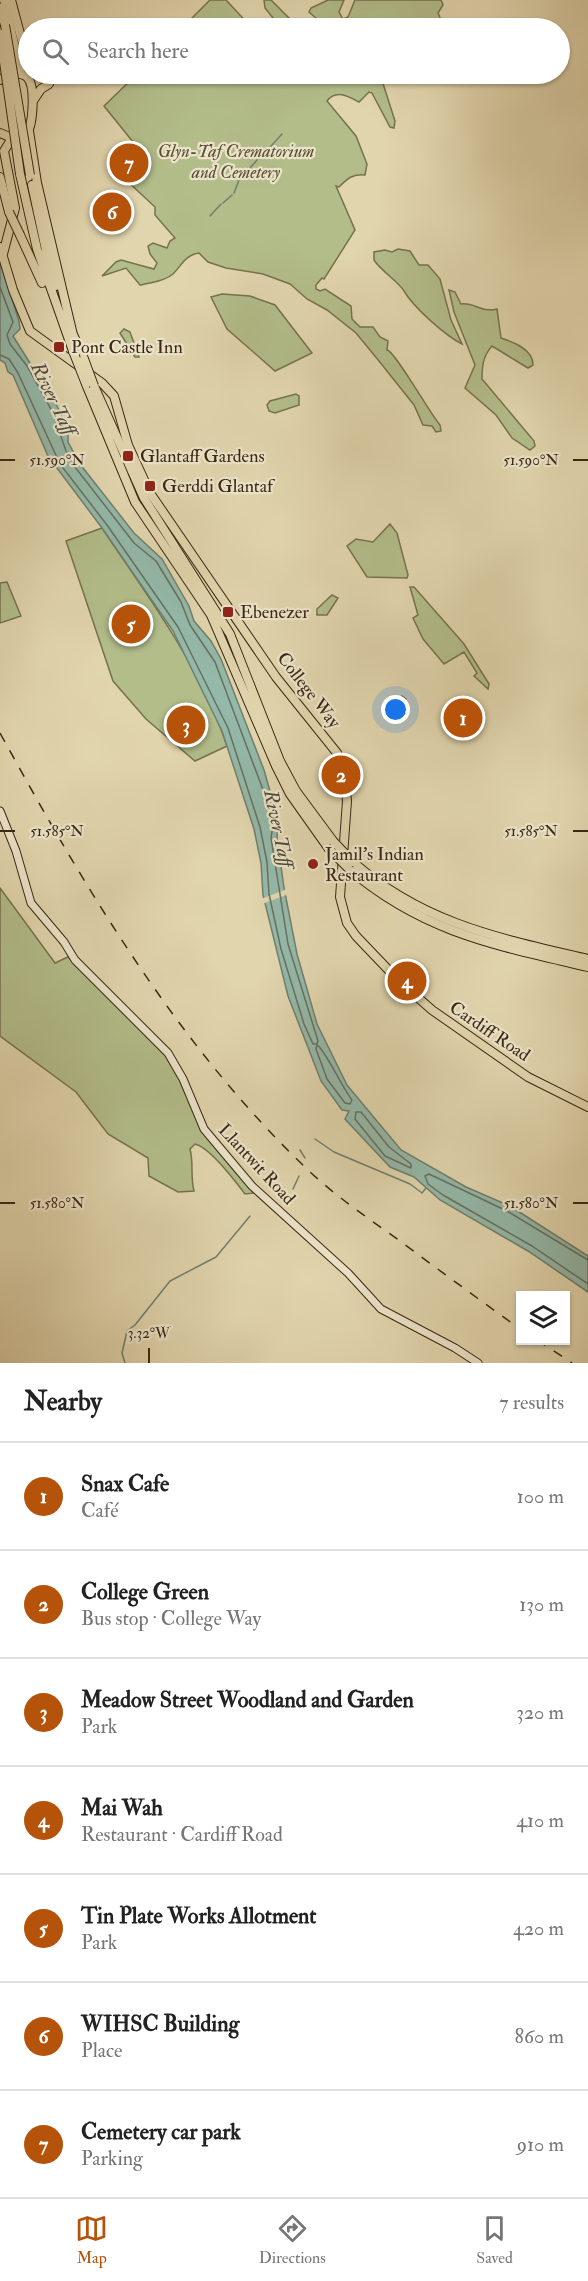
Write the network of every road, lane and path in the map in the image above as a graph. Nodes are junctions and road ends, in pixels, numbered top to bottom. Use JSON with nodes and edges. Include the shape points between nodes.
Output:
{"nodes":[{"id":1,"x":4,"y":0,"type":"edge"},
{"id":2,"x":11,"y":0,"type":"edge"},
{"id":3,"x":0,"y":8,"type":"edge"},
{"id":4,"x":18,"y":26,"type":"edge"},
{"id":5,"x":2,"y":30,"type":"edge"},
{"id":6,"x":18,"y":61,"type":"edge"},
{"id":7,"x":18,"y":74,"type":"edge"},
{"id":8,"x":0,"y":80,"type":"edge"},
{"id":9,"x":30,"y":84,"type":"edge"},
{"id":10,"x":49,"y":84,"type":"edge"},
{"id":11,"x":32,"y":104,"type":"junction"},
{"id":12,"x":29,"y":131,"type":"junction"},
{"id":13,"x":0,"y":133,"type":"edge"},
{"id":14,"x":12,"y":138,"type":"junction"},
{"id":15,"x":0,"y":177,"type":"edge"},
{"id":16,"x":1,"y":251,"type":"edge"},
{"id":17,"x":71,"y":337,"type":"junction"},
{"id":18,"x":90,"y":385,"type":"junction"},
{"id":19,"x":347,"y":801,"type":"joint"},
{"id":20,"x":0,"y":812,"type":"edge"},
{"id":21,"x":352,"y":866,"type":"junction"},
{"id":22,"x":588,"y":959,"type":"edge"},
{"id":23,"x":588,"y":967,"type":"edge"},
{"id":24,"x":588,"y":1107,"type":"edge"},
{"id":25,"x":478,"y":1363,"type":"edge"}],
"edges":[{"from":1,"to":6,"type":"main road"},
{"from":2,"to":4,"type":"main road"},
{"from":3,"to":5,"type":"main road"},
{"from":5,"to":17,"type":"main road","bridge":true,"via":[[47,255]]},
{"from":5,"to":17,"type":"main road","bridge":true,"via":[[20,174],[39,257]]},
{"from":7,"to":8,"type":"main road"},
{"from":9,"to":11,"type":"main road"},
{"from":10,"to":11,"type":"main road"},
{"from":11,"to":12,"type":"main road"},
{"from":12,"to":14,"type":"main road"},
{"from":12,"to":17,"type":"main road"},
{"from":13,"to":14,"type":"main road"},
{"from":14,"to":16,"type":"main road","via":[[4,151],[15,217]]},
{"from":15,"to":17,"type":"main road","bridge":true,"via":[[9,212]]},
{"from":16,"to":19,"type":"main road","name":"College Way","via":[[30,331],[114,396],[140,474],[276,677],[337,753]]},
{"from":17,"to":18,"type":"main road","bridge":true,"via":[[73,351]]},
{"from":17,"to":18,"type":"main road","bridge":true,"via":[[84,359]]},
{"from":18,"to":21,"type":"main road","bridge":true,"via":[[144,498],[230,634],[280,761],[296,791],[331,845]]},
{"from":19,"to":24,"type":"main road","name":"Cardiff Road","via":[[340,897],[346,921],[356,936],[432,1010],[528,1077]]},
{"from":20,"to":25,"type":"main road","name":"Llantwit Road","via":[[31,903],[75,960],[168,1053],[204,1129],[240,1173],[348,1273],[381,1309]]},
{"from":21,"to":22,"type":"main road","via":[[448,922]]},
{"from":21,"to":23,"type":"main road","via":[[410,913],[449,931]]}]}
